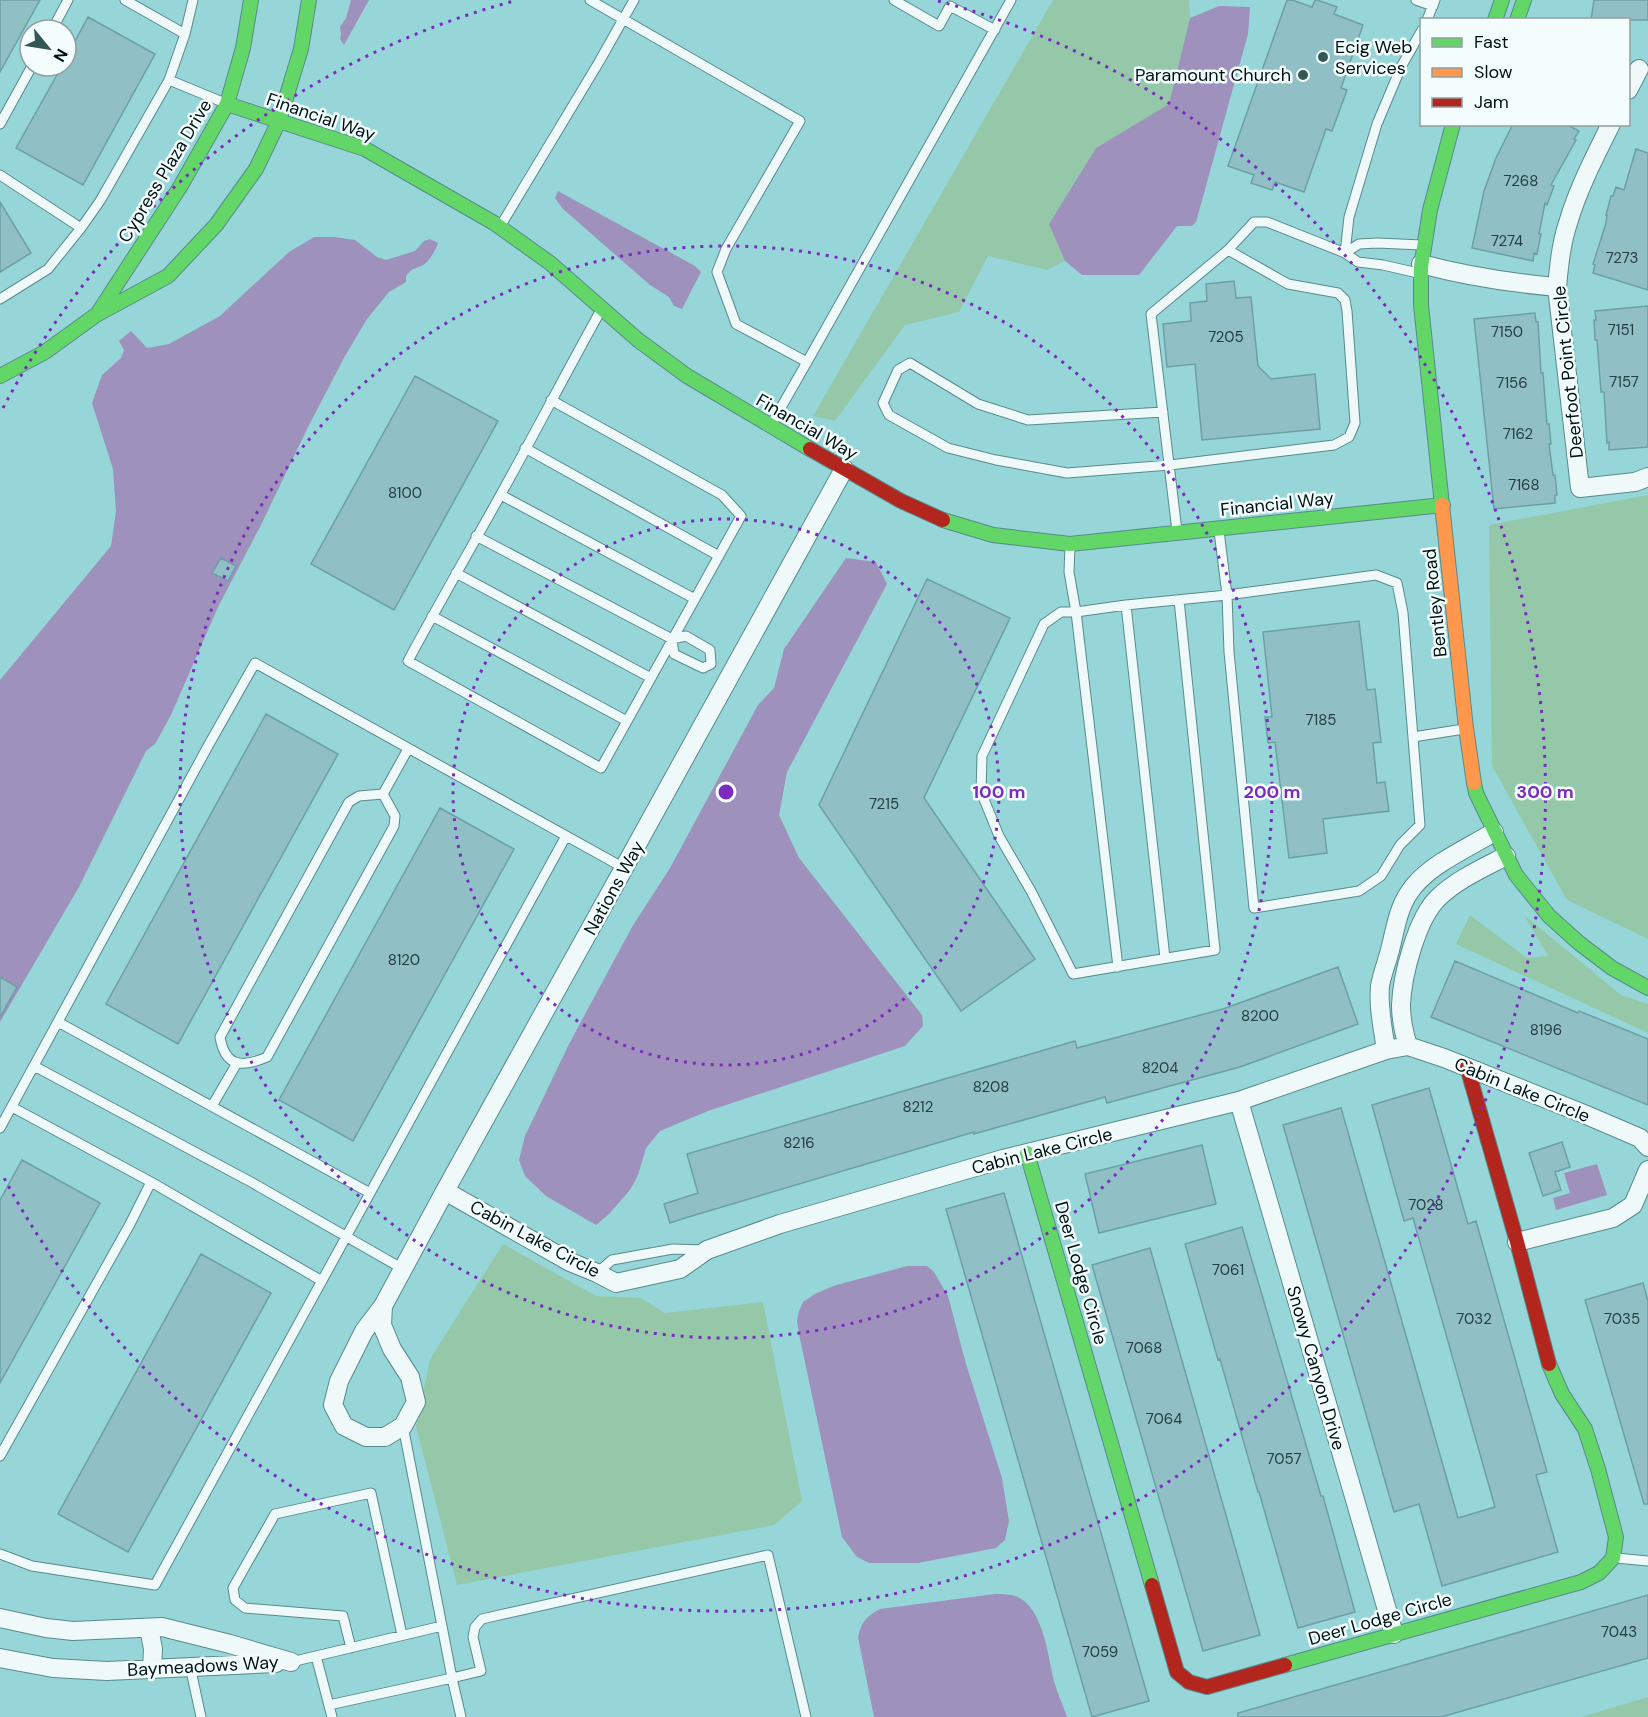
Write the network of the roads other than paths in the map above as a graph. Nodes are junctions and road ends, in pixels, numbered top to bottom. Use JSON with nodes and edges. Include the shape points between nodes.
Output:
{"nodes":[{"id":1,"x":68,"y":0,"type":"edge"},
{"id":2,"x":125,"y":0,"type":"edge"},
{"id":3,"x":193,"y":0,"type":"edge"},
{"id":4,"x":250,"y":0,"type":"edge"},
{"id":5,"x":309,"y":0,"type":"edge"},
{"id":6,"x":634,"y":0,"type":"edge"},
{"id":7,"x":894,"y":0,"type":"edge"},
{"id":8,"x":1011,"y":0,"type":"edge"},
{"id":9,"x":1416,"y":0,"type":"edge"},
{"id":10,"x":1502,"y":0,"type":"edge"},
{"id":11,"x":1524,"y":0,"type":"edge"},
{"id":12,"x":593,"y":1,"type":"edge"},
{"id":13,"x":1434,"y":3,"type":"edge"},
{"id":14,"x":58,"y":18,"type":"edge"},
{"id":15,"x":1428,"y":18,"type":"edge"},
{"id":16,"x":1496,"y":18,"type":"edge"},
{"id":17,"x":1518,"y":18,"type":"edge"},
{"id":18,"x":623,"y":20,"type":"junction"},
{"id":19,"x":995,"y":30,"type":"junction"},
{"id":20,"x":185,"y":34,"type":"junction"},
{"id":21,"x":1420,"y":34,"type":"edge"},
{"id":22,"x":1638,"y":69,"type":"edge"},
{"id":23,"x":25,"y":78,"type":"edge"},
{"id":24,"x":169,"y":80,"type":"junction"},
{"id":25,"x":1630,"y":88,"type":"edge"},
{"id":26,"x":227,"y":104,"type":"junction"},
{"id":27,"x":279,"y":121,"type":"junction"},
{"id":28,"x":0,"y":124,"type":"edge"},
{"id":29,"x":1453,"y":126,"type":"edge"},
{"id":30,"x":1460,"y":126,"type":"edge"},
{"id":31,"x":1610,"y":126,"type":"edge"},
{"id":32,"x":1447,"y":146,"type":"junction"},
{"id":33,"x":0,"y":175,"type":"edge"},
{"id":34,"x":500,"y":227,"type":"junction"},
{"id":35,"x":81,"y":228,"type":"junction"},
{"id":36,"x":1424,"y":245,"type":"junction"},
{"id":37,"x":1228,"y":250,"type":"junction"},
{"id":38,"x":1345,"y":253,"type":"junction"},
{"id":39,"x":1421,"y":269,"type":"junction"},
{"id":40,"x":1557,"y":287,"type":"junction"},
{"id":41,"x":0,"y":299,"type":"edge"},
{"id":42,"x":603,"y":308,"type":"junction"},
{"id":43,"x":96,"y":315,"type":"junction"},
{"id":44,"x":807,"y":362,"type":"junction"},
{"id":45,"x":0,"y":376,"type":"edge"},
{"id":46,"x":551,"y":400,"type":"junction"},
{"id":47,"x":1163,"y":412,"type":"junction"},
{"id":48,"x":770,"y":426,"type":"junction"},
{"id":49,"x":525,"y":448,"type":"junction"},
{"id":50,"x":1170,"y":465,"type":"junction"},
{"id":51,"x":844,"y":469,"type":"junction"},
{"id":52,"x":1648,"y":477,"type":"edge"},
{"id":53,"x":501,"y":495,"type":"junction"},
{"id":54,"x":1443,"y":505,"type":"junction"},
{"id":55,"x":1219,"y":528,"type":"junction"},
{"id":56,"x":1177,"y":534,"type":"junction"},
{"id":57,"x":476,"y":536,"type":"junction"},
{"id":58,"x":1071,"y":544,"type":"junction"},
{"id":59,"x":719,"y":556,"type":"junction"},
{"id":60,"x":456,"y":573,"type":"junction"},
{"id":61,"x":1227,"y":596,"type":"junction"},
{"id":62,"x":695,"y":599,"type":"junction"},
{"id":63,"x":1179,"y":600,"type":"junction"},
{"id":64,"x":1126,"y":605,"type":"junction"},
{"id":65,"x":1076,"y":612,"type":"junction"},
{"id":66,"x":432,"y":616,"type":"junction"},
{"id":67,"x":672,"y":639,"type":"junction"},
{"id":68,"x":711,"y":664,"type":"junction"},
{"id":69,"x":731,"y":674,"type":"junction"},
{"id":70,"x":651,"y":678,"type":"junction"},
{"id":71,"x":627,"y":722,"type":"junction"},
{"id":72,"x":1466,"y":728,"type":"junction"},
{"id":73,"x":1413,"y":737,"type":"junction"},
{"id":74,"x":408,"y":748,"type":"junction"},
{"id":75,"x":383,"y":794,"type":"junction"},
{"id":76,"x":1494,"y":832,"type":"junction"},
{"id":77,"x":566,"y":836,"type":"junction"},
{"id":78,"x":1506,"y":856,"type":"junction"},
{"id":79,"x":624,"y":868,"type":"junction"},
{"id":80,"x":1165,"y":958,"type":"junction"},
{"id":81,"x":1118,"y":967,"type":"junction"},
{"id":82,"x":1648,"y":988,"type":"edge"},
{"id":83,"x":58,"y":1022,"type":"junction"},
{"id":84,"x":1408,"y":1046,"type":"junction"},
{"id":85,"x":1386,"y":1050,"type":"junction"},
{"id":86,"x":237,"y":1063,"type":"junction"},
{"id":87,"x":34,"y":1066,"type":"junction"},
{"id":88,"x":1467,"y":1068,"type":"junction"},
{"id":89,"x":1239,"y":1101,"type":"junction"},
{"id":90,"x":212,"y":1106,"type":"junction"},
{"id":91,"x":12,"y":1107,"type":"junction"},
{"id":92,"x":0,"y":1128,"type":"edge"},
{"id":93,"x":1648,"y":1147,"type":"edge"},
{"id":94,"x":1028,"y":1153,"type":"junction"},
{"id":95,"x":1648,"y":1170,"type":"edge"},
{"id":96,"x":151,"y":1182,"type":"junction"},
{"id":97,"x":445,"y":1191,"type":"junction"},
{"id":98,"x":370,"y":1193,"type":"junction"},
{"id":99,"x":346,"y":1236,"type":"junction"},
{"id":100,"x":1517,"y":1242,"type":"junction"},
{"id":101,"x":403,"y":1269,"type":"junction"},
{"id":102,"x":322,"y":1281,"type":"junction"},
{"id":103,"x":383,"y":1306,"type":"junction"},
{"id":104,"x":403,"y":1426,"type":"junction"},
{"id":105,"x":0,"y":1456,"type":"edge"},
{"id":106,"x":0,"y":1554,"type":"edge"},
{"id":107,"x":1613,"y":1558,"type":"junction"},
{"id":108,"x":1648,"y":1561,"type":"edge"},
{"id":109,"x":0,"y":1618,"type":"edge"},
{"id":110,"x":442,"y":1626,"type":"junction"},
{"id":111,"x":149,"y":1628,"type":"junction"},
{"id":112,"x":1394,"y":1634,"type":"junction"},
{"id":113,"x":402,"y":1635,"type":"junction"},
{"id":114,"x":351,"y":1648,"type":"junction"},
{"id":115,"x":316,"y":1656,"type":"junction"},
{"id":116,"x":0,"y":1658,"type":"edge"},
{"id":117,"x":291,"y":1662,"type":"junction"},
{"id":118,"x":190,"y":1666,"type":"junction"},
{"id":119,"x":152,"y":1668,"type":"junction"},
{"id":120,"x":452,"y":1678,"type":"junction"},
{"id":121,"x":329,"y":1705,"type":"junction"},
{"id":122,"x":201,"y":1717,"type":"edge"},
{"id":123,"x":332,"y":1717,"type":"edge"},
{"id":124,"x":461,"y":1717,"type":"edge"},
{"id":125,"x":806,"y":1717,"type":"edge"}],
"edges":[{"from":1,"to":14,"type":"lane"},
{"from":2,"to":20,"type":"lane"},
{"from":3,"to":20,"type":"lane"},
{"from":4,"to":26,"type":"street","name":"Cypress Plaza Drive","via":[[243,48]]},
{"from":5,"to":27,"type":"street","name":"Cypress Plaza Drive","via":[[301,49]]},
{"from":6,"to":18,"type":"lane"},
{"from":7,"to":19,"type":"lane","via":[[939,26],[950,6]]},
{"from":8,"to":19,"type":"lane"},
{"from":9,"to":13,"type":"lane"},
{"from":10,"to":16,"type":"street"},
{"from":11,"to":17,"type":"street"},
{"from":12,"to":18,"type":"lane"},
{"from":13,"to":15,"type":"lane"},
{"from":18,"to":34,"type":"lane"},
{"from":18,"to":44,"type":"lane","via":[[800,121],[726,249],[717,272],[736,324]]},
{"from":19,"to":44,"type":"lane"},
{"from":20,"to":24,"type":"lane"},
{"from":21,"to":38,"type":"lane","via":[[1377,124],[1349,217]]},
{"from":22,"to":25,"type":"street"},
{"from":23,"to":28,"type":"lane"},
{"from":24,"to":26,"type":"lane"},
{"from":24,"to":35,"type":"lane"},
{"from":26,"to":27,"type":"street","name":"Financial Way"},
{"from":26,"to":43,"type":"street","name":"Cypress Plaza Drive","via":[[180,187]]},
{"from":27,"to":34,"type":"street","name":"Financial Way","via":[[365,149]]},
{"from":27,"to":43,"type":"street","name":"Cypress Plaza Drive","via":[[256,169],[216,225],[168,276]]},
{"from":29,"to":32,"type":"street","name":"Bentley Road"},
{"from":30,"to":32,"type":"street","name":"Bentley Road"},
{"from":31,"to":40,"type":"street","name":"Deerfoot Point Circle","via":[[1567,223]]},
{"from":32,"to":36,"type":"street","name":"Bentley Road"},
{"from":33,"to":35,"type":"lane"},
{"from":34,"to":42,"type":"street","name":"Financial Way"},
{"from":35,"to":41,"type":"lane","via":[[48,268]]},
{"from":36,"to":38,"type":"lane","via":[[1359,243]]},
{"from":36,"to":39,"type":"street","name":"Bentley Road"},
{"from":37,"to":38,"type":"lane","via":[[1254,222],[1267,222]]},
{"from":37,"to":47,"type":"lane","via":[[1151,314]]},
{"from":37,"to":50,"type":"lane","via":[[1288,284],[1338,293],[1345,300],[1355,423],[1349,437],[1334,445]]},
{"from":38,"to":39,"type":"lane","via":[[1358,262]]},
{"from":39,"to":40,"type":"street"},
{"from":39,"to":54,"type":"street","name":"Bentley Road","via":[[1421,305]]},
{"from":40,"to":52,"type":"street","name":"Deerfoot Point Circle","via":[[1580,488]]},
{"from":42,"to":46,"type":"lane"},
{"from":42,"to":48,"type":"street","name":"Financial Way","via":[[687,376]]},
{"from":43,"to":45,"type":"street","name":"Cypress Plaza Drive","via":[[45,352]]},
{"from":44,"to":48,"type":"lane"},
{"from":46,"to":49,"type":"lane"},
{"from":46,"to":59,"type":"lane","via":[[722,495],[741,516]]},
{"from":47,"to":50,"type":"lane"},
{"from":47,"to":50,"type":"lane","via":[[1028,420],[978,404],[910,363],[898,370],[883,403],[889,415],[948,448],[996,460],[1066,473]]},
{"from":48,"to":51,"type":"street","name":"Financial Way"},
{"from":49,"to":53,"type":"lane"},
{"from":49,"to":59,"type":"lane"},
{"from":50,"to":56,"type":"lane"},
{"from":51,"to":58,"type":"street","name":"Financial Way","via":[[944,520],[993,535]]},
{"from":51,"to":69,"type":"street","name":"Nations Way"},
{"from":53,"to":57,"type":"lane"},
{"from":53,"to":62,"type":"lane"},
{"from":54,"to":55,"type":"street","name":"Financial Way"},
{"from":54,"to":72,"type":"street","name":"Bentley Road"},
{"from":55,"to":56,"type":"street","name":"Financial Way"},
{"from":55,"to":61,"type":"lane"},
{"from":56,"to":58,"type":"street","name":"Financial Way"},
{"from":57,"to":60,"type":"lane"},
{"from":57,"to":67,"type":"lane"},
{"from":58,"to":65,"type":"lane","via":[[1069,572]]},
{"from":59,"to":62,"type":"lane"},
{"from":60,"to":66,"type":"lane"},
{"from":60,"to":70,"type":"lane"},
{"from":61,"to":63,"type":"lane"},
{"from":61,"to":73,"type":"lane","via":[[1376,575],[1397,583]]},
{"from":61,"to":73,"type":"lane","via":[[1254,908],[1359,891],[1382,876],[1401,845],[1420,825]]},
{"from":62,"to":67,"type":"lane"},
{"from":63,"to":64,"type":"lane"},
{"from":63,"to":80,"type":"lane","via":[[1215,950]]},
{"from":64,"to":65,"type":"lane"},
{"from":64,"to":80,"type":"lane"},
{"from":65,"to":81,"type":"lane"},
{"from":65,"to":81,"type":"lane","via":[[1061,612],[1044,624],[982,756],[981,792],[999,836],[1073,974]]},
{"from":66,"to":71,"type":"lane"},
{"from":66,"to":71,"type":"lane","via":[[408,661],[601,768]]},
{"from":67,"to":68,"type":"lane","via":[[686,636],[710,650]]},
{"from":67,"to":68,"type":"lane","via":[[674,654],[703,668]]},
{"from":67,"to":70,"type":"lane"},
{"from":68,"to":69,"type":"lane"},
{"from":69,"to":79,"type":"street","name":"Nations Way"},
{"from":70,"to":71,"type":"lane"},
{"from":72,"to":73,"type":"lane"},
{"from":72,"to":76,"type":"street","name":"Bentley Road","via":[[1476,793]]},
{"from":74,"to":75,"type":"lane"},
{"from":74,"to":77,"type":"lane"},
{"from":74,"to":83,"type":"lane","via":[[255,663]]},
{"from":75,"to":86,"type":"lane","via":[[395,816],[394,826],[267,1057]]},
{"from":75,"to":86,"type":"lane","via":[[359,796],[349,802],[220,1037],[222,1049]]},
{"from":76,"to":78,"type":"street","name":"Bentley Road"},
{"from":76,"to":85,"type":"street","via":[[1440,864],[1414,887],[1404,902],[1380,985]]},
{"from":77,"to":79,"type":"lane"},
{"from":77,"to":98,"type":"lane"},
{"from":78,"to":82,"type":"street","name":"Bentley Road","via":[[1549,916],[1612,968]]},
{"from":78,"to":84,"type":"street","via":[[1467,876],[1426,911],[1403,985],[1402,1020]]},
{"from":79,"to":97,"type":"street","name":"Nations Way"},
{"from":80,"to":81,"type":"lane"},
{"from":83,"to":87,"type":"lane"},
{"from":83,"to":90,"type":"lane"},
{"from":84,"to":85,"type":"street","name":"Cabin Lake Circle"},
{"from":84,"to":88,"type":"street","name":"Cabin Lake Circle"},
{"from":85,"to":89,"type":"street","name":"Cabin Lake Circle"},
{"from":86,"to":90,"type":"lane"},
{"from":87,"to":91,"type":"lane"},
{"from":87,"to":99,"type":"lane"},
{"from":88,"to":93,"type":"street","name":"Cabin Lake Circle","via":[[1640,1138]]},
{"from":88,"to":100,"type":"street"},
{"from":89,"to":94,"type":"street","name":"Cabin Lake Circle"},
{"from":89,"to":112,"type":"street","name":"Snowy Canyon Drive"},
{"from":90,"to":98,"type":"lane"},
{"from":91,"to":92,"type":"lane"},
{"from":91,"to":96,"type":"lane"},
{"from":94,"to":97,"type":"street","name":"Cabin Lake Circle","via":[[780,1224],[707,1250],[680,1269],[616,1283],[570,1262]]},
{"from":94,"to":112,"type":"street","name":"Deer Lodge Circle","via":[[1177,1672],[1189,1682],[1207,1687]]},
{"from":95,"to":100,"type":"street","via":[[1633,1205],[1613,1218]]},
{"from":96,"to":102,"type":"lane"},
{"from":96,"to":105,"type":"lane"},
{"from":97,"to":101,"type":"street","name":"Nations Way"},
{"from":98,"to":99,"type":"lane"},
{"from":99,"to":101,"type":"lane"},
{"from":99,"to":102,"type":"lane"},
{"from":100,"to":107,"type":"street","via":[[1549,1365],[1585,1429],[1598,1469],[1616,1537]]},
{"from":101,"to":103,"type":"street","name":"Nations Way"},
{"from":102,"to":106,"type":"lane","via":[[155,1585],[32,1566]]},
{"from":103,"to":104,"type":"street","via":[[382,1325],[410,1377],[416,1402]]},
{"from":103,"to":104,"type":"street","name":"Nations Way","via":[[364,1331],[339,1381],[333,1405],[344,1426],[366,1437],[385,1437]]},
{"from":104,"to":110,"type":"lane"},
{"from":107,"to":108,"type":"lane"},
{"from":107,"to":112,"type":"street","name":"Deer Lodge Circle","via":[[1599,1573],[1581,1582]]},
{"from":109,"to":111,"type":"street","name":"Baymeadows Way","via":[[73,1630]]},
{"from":110,"to":113,"type":"lane"},
{"from":110,"to":120,"type":"lane"},
{"from":111,"to":117,"type":"street","name":"Baymeadows Way","via":[[162,1627]]},
{"from":111,"to":119,"type":"street"},
{"from":113,"to":114,"type":"lane"},
{"from":113,"to":114,"type":"lane","via":[[371,1493],[275,1514],[233,1588],[235,1600],[245,1608],[343,1616]]},
{"from":114,"to":115,"type":"lane"},
{"from":115,"to":117,"type":"lane"},
{"from":115,"to":121,"type":"lane"},
{"from":116,"to":119,"type":"street","name":"Baymeadows Way","via":[[53,1668]]},
{"from":117,"to":118,"type":"street","name":"Baymeadows Way"},
{"from":118,"to":119,"type":"street","name":"Baymeadows Way"},
{"from":118,"to":122,"type":"lane"},
{"from":120,"to":121,"type":"lane"},
{"from":120,"to":124,"type":"lane"},
{"from":120,"to":125,"type":"lane","via":[[481,1671],[473,1637],[482,1619],[768,1555]]},
{"from":121,"to":123,"type":"lane"}]}
